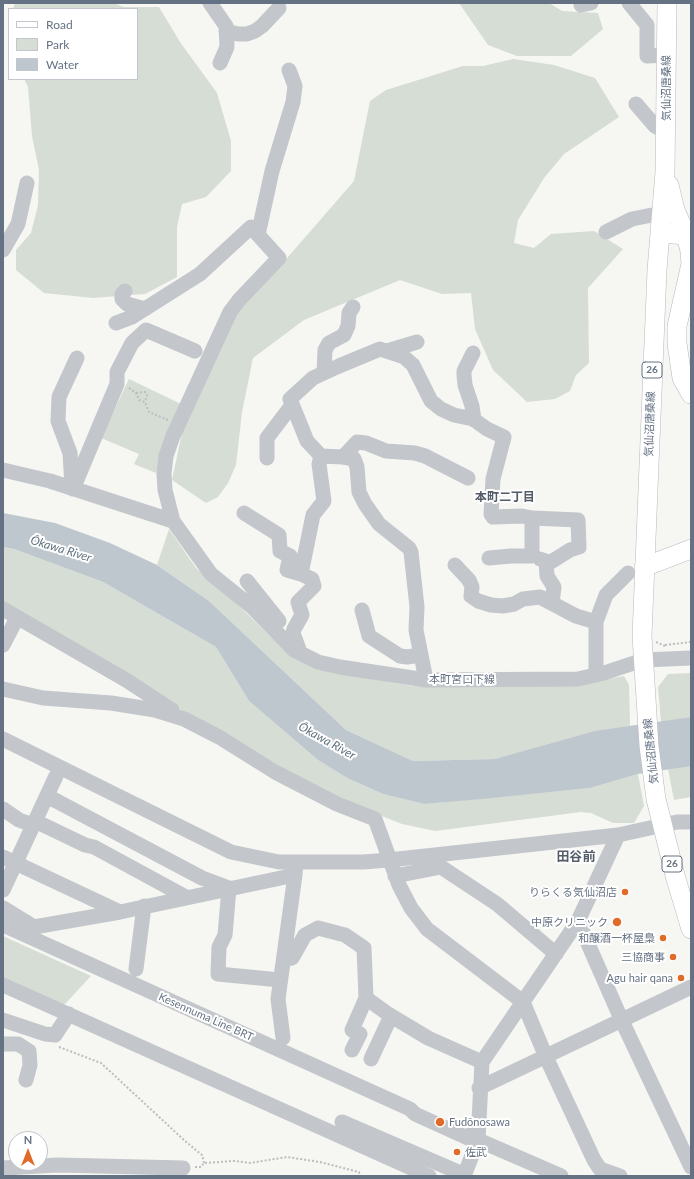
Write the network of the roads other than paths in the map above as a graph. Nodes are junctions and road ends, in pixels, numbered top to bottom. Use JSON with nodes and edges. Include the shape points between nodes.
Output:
{"nodes":[{"id":1,"x":210,"y":3,"type":"edge"},
{"id":2,"x":629,"y":3,"type":"edge"},
{"id":3,"x":667,"y":3,"type":"edge"},
{"id":4,"x":278,"y":8,"type":"dead end"},
{"id":5,"x":226,"y":31,"type":"junction"},
{"id":6,"x":666,"y":55,"type":"junction"},
{"id":7,"x":220,"y":63,"type":"dead end"},
{"id":8,"x":289,"y":70,"type":"dead end"},
{"id":9,"x":636,"y":104,"type":"dead end"},
{"id":10,"x":665,"y":132,"type":"junction"},
{"id":11,"x":665,"y":172,"type":"junction"},
{"id":12,"x":27,"y":183,"type":"dead end"},
{"id":13,"x":662,"y":213,"type":"junction"},
{"id":14,"x":606,"y":232,"type":"dead end"},
{"id":15,"x":660,"y":233,"type":"junction"},
{"id":16,"x":258,"y":235,"type":"junction"},
{"id":17,"x":686,"y":236,"type":"junction"},
{"id":18,"x":3,"y":250,"type":"edge"},
{"id":19,"x":125,"y":291,"type":"dead end"},
{"id":20,"x":353,"y":307,"type":"dead end"},
{"id":21,"x":144,"y":309,"type":"junction"},
{"id":22,"x":116,"y":323,"type":"dead end"},
{"id":23,"x":417,"y":342,"type":"dead end"},
{"id":24,"x":384,"y":350,"type":"junction"},
{"id":25,"x":195,"y":351,"type":"dead end"},
{"id":26,"x":472,"y":352,"type":"dead end"},
{"id":27,"x":77,"y":358,"type":"dead end"},
{"id":28,"x":324,"y":373,"type":"junction"},
{"id":29,"x":691,"y":394,"type":"edge"},
{"id":30,"x":292,"y":405,"type":"junction"},
{"id":31,"x":474,"y":420,"type":"junction"},
{"id":32,"x":321,"y":456,"type":"junction"},
{"id":33,"x":343,"y":457,"type":"junction"},
{"id":34,"x":267,"y":458,"type":"dead end"},
{"id":35,"x":3,"y":470,"type":"edge"},
{"id":36,"x":468,"y":478,"type":"dead end"},
{"id":37,"x":73,"y":489,"type":"junction"},
{"id":38,"x":244,"y":513,"type":"dead end"},
{"id":39,"x":532,"y":518,"type":"junction"},
{"id":40,"x":173,"y":521,"type":"junction"},
{"id":41,"x":691,"y":550,"type":"edge"},
{"id":42,"x":532,"y":556,"type":"junction"},
{"id":43,"x":489,"y":558,"type":"dead end"},
{"id":44,"x":455,"y":565,"type":"dead end"},
{"id":45,"x":546,"y":565,"type":"junction"},
{"id":46,"x":636,"y":570,"type":"junction"},
{"id":47,"x":301,"y":574,"type":"junction"},
{"id":48,"x":247,"y":582,"type":"dead end"},
{"id":49,"x":552,"y":603,"type":"junction"},
{"id":50,"x":3,"y":609,"type":"edge"},
{"id":51,"x":362,"y":610,"type":"dead end"},
{"id":52,"x":17,"y":618,"type":"junction"},
{"id":53,"x":596,"y":622,"type":"junction"},
{"id":54,"x":294,"y":636,"type":"junction"},
{"id":55,"x":3,"y":645,"type":"edge"},
{"id":56,"x":300,"y":653,"type":"junction"},
{"id":57,"x":420,"y":655,"type":"junction"},
{"id":58,"x":691,"y":658,"type":"edge"},
{"id":59,"x":644,"y":660,"type":"junction"},
{"id":60,"x":596,"y":675,"type":"junction"},
{"id":61,"x":426,"y":680,"type":"junction"},
{"id":62,"x":3,"y":689,"type":"edge"},
{"id":63,"x":184,"y":719,"type":"junction"},
{"id":64,"x":3,"y":739,"type":"edge"},
{"id":65,"x":56,"y":776,"type":"dead end"},
{"id":66,"x":47,"y":796,"type":"junction"},
{"id":67,"x":3,"y":809,"type":"edge"},
{"id":68,"x":691,"y":822,"type":"edge"},
{"id":69,"x":34,"y":823,"type":"junction"},
{"id":70,"x":662,"y":825,"type":"junction"},
{"id":71,"x":618,"y":835,"type":"junction"},
{"id":72,"x":10,"y":860,"type":"edge"},
{"id":73,"x":389,"y":860,"type":"junction"},
{"id":74,"x":296,"y":868,"type":"junction"},
{"id":75,"x":395,"y":876,"type":"junction"},
{"id":76,"x":229,"y":888,"type":"junction"},
{"id":77,"x":3,"y":890,"type":"edge"},
{"id":78,"x":186,"y":896,"type":"junction"},
{"id":79,"x":144,"y":906,"type":"junction"},
{"id":80,"x":3,"y":908,"type":"edge"},
{"id":81,"x":120,"y":912,"type":"junction"},
{"id":82,"x":578,"y":921,"type":"junction"},
{"id":83,"x":3,"y":925,"type":"edge"},
{"id":84,"x":691,"y":929,"type":"edge"},
{"id":85,"x":556,"y":954,"type":"junction"},
{"id":86,"x":285,"y":959,"type":"junction"},
{"id":87,"x":136,"y":969,"type":"dead end"},
{"id":88,"x":280,"y":980,"type":"junction"},
{"id":89,"x":3,"y":985,"type":"edge"},
{"id":90,"x":691,"y":987,"type":"edge"},
{"id":91,"x":366,"y":998,"type":"junction"},
{"id":92,"x":523,"y":1002,"type":"junction"},
{"id":93,"x":69,"y":1014,"type":"junction"},
{"id":94,"x":390,"y":1015,"type":"junction"},
{"id":95,"x":3,"y":1020,"type":"edge"},
{"id":96,"x":622,"y":1021,"type":"junction"},
{"id":97,"x":284,"y":1038,"type":"dead end"},
{"id":98,"x":3,"y":1044,"type":"edge"},
{"id":99,"x":352,"y":1050,"type":"dead end"},
{"id":100,"x":546,"y":1056,"type":"junction"},
{"id":101,"x":371,"y":1059,"type":"dead end"},
{"id":102,"x":482,"y":1062,"type":"junction"},
{"id":103,"x":26,"y":1080,"type":"dead end"},
{"id":104,"x":479,"y":1088,"type":"junction"},
{"id":105,"x":342,"y":1122,"type":"dead end"},
{"id":106,"x":478,"y":1140,"type":"junction"},
{"id":107,"x":691,"y":1167,"type":"edge"},
{"id":108,"x":3,"y":1168,"type":"edge"},
{"id":109,"x":183,"y":1168,"type":"road end"},
{"id":110,"x":464,"y":1175,"type":"edge"},
{"id":111,"x":429,"y":1176,"type":"edge"},
{"id":112,"x":560,"y":1176,"type":"edge"},
{"id":113,"x":620,"y":1176,"type":"edge"}],
"edges":[{"from":1,"to":5,"type":"street","via":[[226,26]]},
{"from":2,"to":6,"type":"street","via":[[647,25],[647,56]]},
{"from":3,"to":6,"type":"main road","name":"気仙沼唐桑線","number":"26"},
{"from":4,"to":5,"type":"street","via":[[255,31],[238,34]]},
{"from":5,"to":7,"type":"street","via":[[227,47]]},
{"from":6,"to":10,"type":"main road","name":"気仙沼唐桑線","number":"26"},
{"from":8,"to":16,"type":"street","via":[[295,86],[293,102],[272,171]]},
{"from":9,"to":10,"type":"street","via":[[655,126]]},
{"from":10,"to":11,"type":"main road","name":"気仙沼唐桑線","number":"26"},
{"from":11,"to":13,"type":"main road","name":"気仙沼唐桑線","number":"26"},
{"from":11,"to":17,"type":"main road","name":"気仙沼唐桑線","number":"26","via":[[675,210]]},
{"from":12,"to":18,"type":"street","via":[[18,224]]},
{"from":13,"to":14,"type":"street","via":[[632,219]]},
{"from":13,"to":15,"type":"main road","name":"気仙沼唐桑線","number":"26"},
{"from":15,"to":17,"type":"main road"},
{"from":15,"to":46,"type":"main road","name":"気仙沼唐桑線","number":"26"},
{"from":16,"to":21,"type":"street","via":[[251,228],[200,274]]},
{"from":16,"to":40,"type":"street","via":[[279,258],[230,312],[178,424],[166,456],[164,474],[165,490]]},
{"from":17,"to":29,"type":"main road","name":"気仙沼唐桑線","number":"26","via":[[691,264],[677,326],[677,343],[682,378]]},
{"from":19,"to":21,"type":"street","via":[[122,299],[126,304]]},
{"from":20,"to":28,"type":"street","via":[[344,334],[329,343],[325,350]]},
{"from":21,"to":22,"type":"street"},
{"from":23,"to":24,"type":"street"},
{"from":24,"to":28,"type":"street"},
{"from":24,"to":31,"type":"street","via":[[404,357],[413,365],[431,401],[441,409]]},
{"from":25,"to":37,"type":"street","via":[[146,330],[132,343],[117,372],[117,384]]},
{"from":26,"to":31,"type":"street","via":[[464,375]]},
{"from":27,"to":37,"type":"street","via":[[59,397],[58,421],[70,453]]},
{"from":28,"to":30,"type":"street","via":[[313,378],[290,400]]},
{"from":30,"to":32,"type":"street","via":[[307,440]]},
{"from":30,"to":34,"type":"street","via":[[267,438]]},
{"from":31,"to":39,"type":"street","via":[[504,437],[493,479],[491,514],[493,517]]},
{"from":32,"to":33,"type":"street"},
{"from":32,"to":47,"type":"street","via":[[319,464],[324,501],[313,514]]},
{"from":33,"to":36,"type":"street","via":[[357,442],[366,443],[386,451],[425,456]]},
{"from":33,"to":57,"type":"street","via":[[354,459],[359,492],[379,524],[411,552]]},
{"from":35,"to":37,"type":"street"},
{"from":37,"to":40,"type":"street"},
{"from":38,"to":47,"type":"street","via":[[279,535],[280,551],[290,556],[287,570]]},
{"from":39,"to":42,"type":"street"},
{"from":39,"to":45,"type":"street","via":[[578,520],[579,547]]},
{"from":40,"to":56,"type":"street","name":"本町宮口下線","via":[[211,574],[252,607]]},
{"from":41,"to":46,"type":"main road"},
{"from":42,"to":43,"type":"street"},
{"from":42,"to":45,"type":"street","via":[[546,561]]},
{"from":44,"to":49,"type":"street","via":[[469,580],[472,587],[471,596],[478,601],[503,606],[534,597]]},
{"from":45,"to":49,"type":"street","via":[[547,576],[554,587]]},
{"from":46,"to":53,"type":"street","via":[[606,595]]},
{"from":46,"to":59,"type":"main road","name":"気仙沼唐桑線","number":"26"},
{"from":47,"to":54,"type":"street","via":[[312,579],[314,586],[298,602],[302,615],[294,629]]},
{"from":48,"to":54,"type":"street"},
{"from":49,"to":53,"type":"street","via":[[576,616]]},
{"from":50,"to":52,"type":"street"},
{"from":51,"to":57,"type":"street","via":[[369,636],[400,656]]},
{"from":52,"to":55,"type":"street"},
{"from":52,"to":63,"type":"street","via":[[126,680]]},
{"from":53,"to":60,"type":"street"},
{"from":54,"to":56,"type":"street"},
{"from":56,"to":61,"type":"street","name":"本町宮口下線","via":[[318,662],[340,667]]},
{"from":57,"to":61,"type":"street"},
{"from":58,"to":59,"type":"street","name":"本町宮口下線"},
{"from":59,"to":60,"type":"street","name":"本町宮口下線"},
{"from":59,"to":70,"type":"main road","name":"気仙沼唐桑線","number":"26","via":[[645,696],[656,799]]},
{"from":60,"to":61,"type":"street","name":"本町宮口下線","via":[[578,679]]},
{"from":62,"to":63,"type":"street","via":[[43,698],[111,703],[155,710]]},
{"from":63,"to":73,"type":"street","via":[[337,804],[375,819]]},
{"from":64,"to":74,"type":"street","via":[[231,852]]},
{"from":65,"to":66,"type":"street"},
{"from":66,"to":69,"type":"street"},
{"from":66,"to":76,"type":"street","via":[[202,878]]},
{"from":67,"to":69,"type":"street","via":[[19,820]]},
{"from":68,"to":70,"type":"street"},
{"from":69,"to":72,"type":"street"},
{"from":69,"to":78,"type":"street","via":[[94,847]]},
{"from":70,"to":71,"type":"street"},
{"from":70,"to":84,"type":"main road","name":"気仙沼唐桑線","number":"26"},
{"from":71,"to":73,"type":"street"},
{"from":71,"to":82,"type":"street"},
{"from":72,"to":77,"type":"street"},
{"from":72,"to":81,"type":"street"},
{"from":73,"to":74,"type":"street"},
{"from":73,"to":75,"type":"street"},
{"from":74,"to":76,"type":"street"},
{"from":74,"to":86,"type":"street"},
{"from":75,"to":85,"type":"street","via":[[441,868],[497,904]]},
{"from":75,"to":92,"type":"street","via":[[411,908],[427,929]]},
{"from":76,"to":78,"type":"street"},
{"from":76,"to":88,"type":"street","via":[[225,935],[219,947],[218,974]]},
{"from":78,"to":79,"type":"street"},
{"from":79,"to":81,"type":"street"},
{"from":79,"to":87,"type":"street"},
{"from":80,"to":81,"type":"street","via":[[34,927]]},
{"from":82,"to":85,"type":"street"},
{"from":82,"to":96,"type":"street"},
{"from":83,"to":106,"type":"street","name":"Kesennuma Line BRT","via":[[410,1109],[417,1109],[472,1134]]},
{"from":85,"to":92,"type":"street"},
{"from":86,"to":88,"type":"street"},
{"from":86,"to":91,"type":"street","via":[[292,958],[305,935],[318,928],[345,935],[364,948]]},
{"from":88,"to":97,"type":"street","via":[[278,999]]},
{"from":89,"to":93,"type":"street"},
{"from":90,"to":96,"type":"street"},
{"from":91,"to":94,"type":"street"},
{"from":91,"to":99,"type":"street","via":[[352,1030],[360,1034]]},
{"from":92,"to":100,"type":"street"},
{"from":92,"to":102,"type":"street"},
{"from":93,"to":95,"type":"street","via":[[55,1035]]},
{"from":93,"to":111,"type":"street"},
{"from":94,"to":101,"type":"street"},
{"from":94,"to":102,"type":"street","via":[[428,1038]]},
{"from":96,"to":100,"type":"street"},
{"from":96,"to":107,"type":"street"},
{"from":98,"to":103,"type":"street","via":[[18,1044],[29,1051],[30,1065]]},
{"from":100,"to":104,"type":"street"},
{"from":100,"to":113,"type":"street","via":[[594,1160],[600,1169]]},
{"from":102,"to":104,"type":"street"},
{"from":104,"to":106,"type":"street"},
{"from":105,"to":110,"type":"street"},
{"from":106,"to":110,"type":"street"},
{"from":106,"to":112,"type":"street","name":"Kesennuma Line BRT"},
{"from":108,"to":109,"type":"street","via":[[58,1165]]}]}
